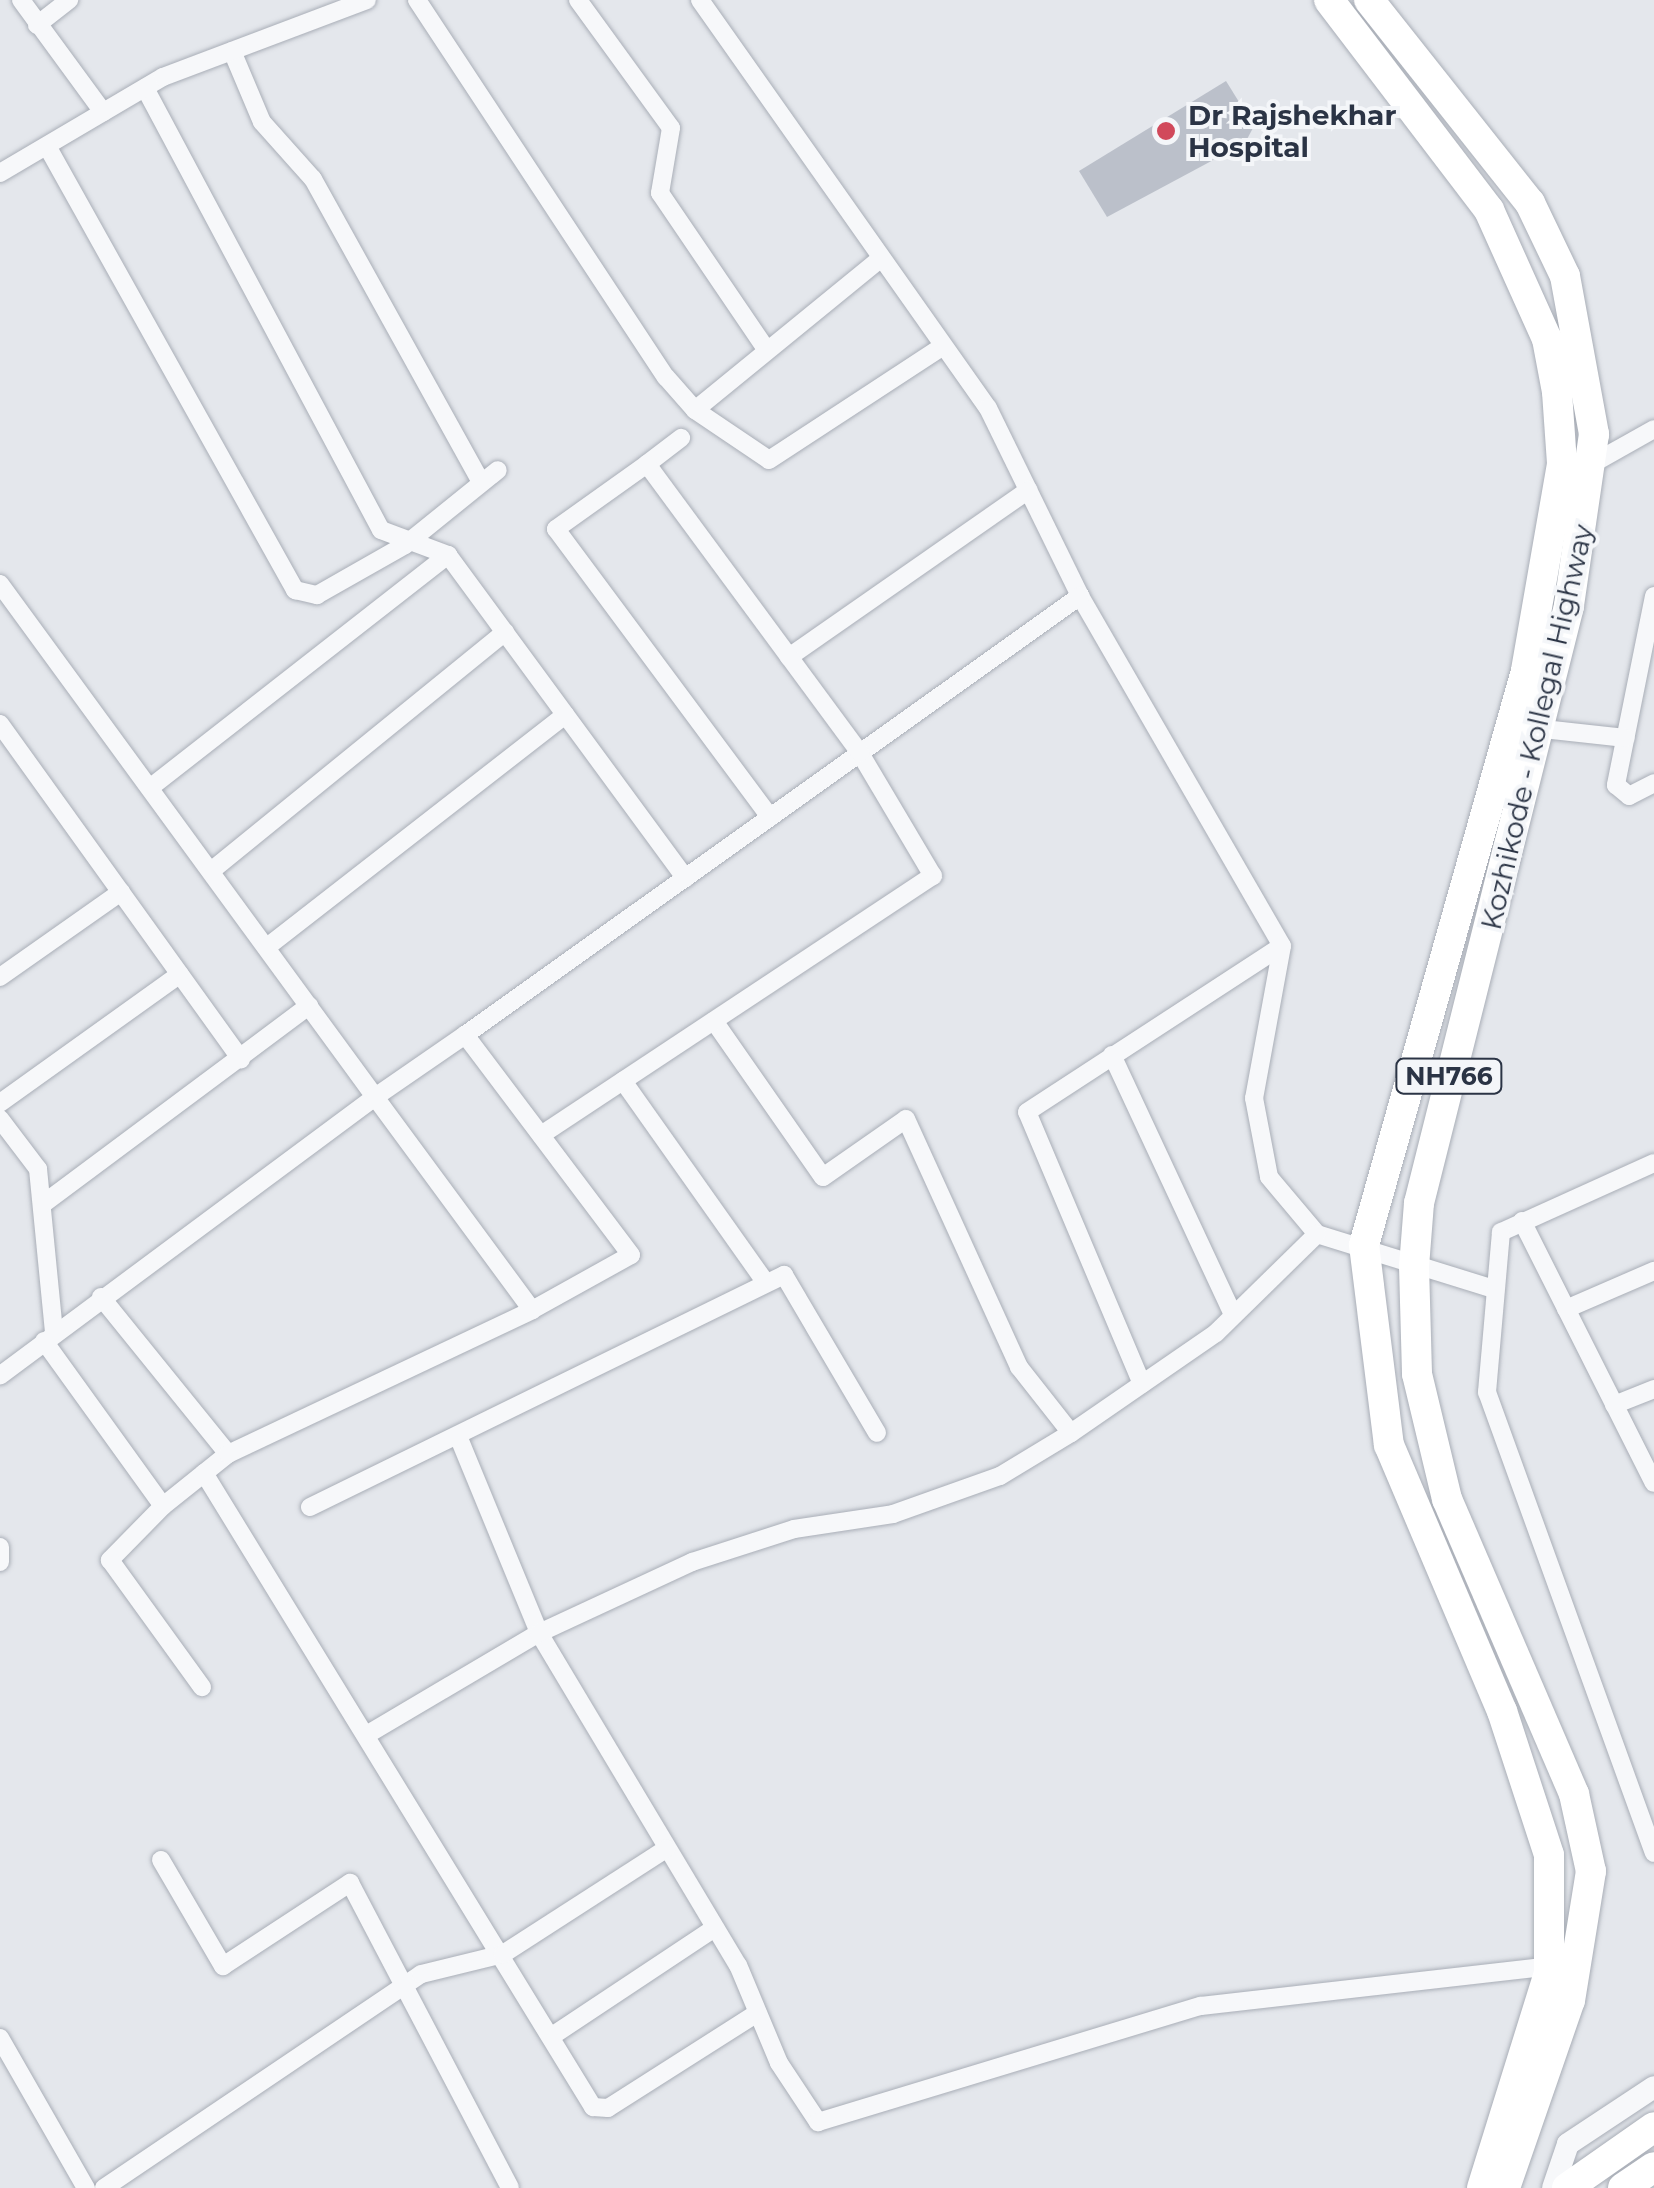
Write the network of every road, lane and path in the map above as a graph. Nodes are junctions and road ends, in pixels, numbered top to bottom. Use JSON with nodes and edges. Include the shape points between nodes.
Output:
{"nodes":[{"id":1,"x":21,"y":0,"type":"edge"},
{"id":2,"x":69,"y":0,"type":"edge"},
{"id":3,"x":367,"y":0,"type":"edge"},
{"id":4,"x":417,"y":0,"type":"edge"},
{"id":5,"x":578,"y":0,"type":"edge"},
{"id":6,"x":700,"y":0,"type":"edge"},
{"id":7,"x":1329,"y":0,"type":"edge"},
{"id":8,"x":1369,"y":0,"type":"edge"},
{"id":9,"x":37,"y":24,"type":"junction"},
{"id":10,"x":232,"y":50,"type":"junction"},
{"id":11,"x":145,"y":88,"type":"junction"},
{"id":12,"x":103,"y":112,"type":"junction"},
{"id":13,"x":47,"y":146,"type":"junction"},
{"id":14,"x":0,"y":173,"type":"edge"},
{"id":15,"x":878,"y":261,"type":"junction"},
{"id":16,"x":942,"y":347,"type":"junction"},
{"id":17,"x":766,"y":349,"type":"junction"},
{"id":18,"x":695,"y":410,"type":"junction"},
{"id":19,"x":1654,"y":429,"type":"edge"},
{"id":20,"x":680,"y":438,"type":"dead end"},
{"id":21,"x":647,"y":464,"type":"junction"},
{"id":22,"x":1592,"y":464,"type":"junction"},
{"id":23,"x":498,"y":470,"type":"dead end"},
{"id":24,"x":481,"y":482,"type":"junction"},
{"id":25,"x":1028,"y":490,"type":"junction"},
{"id":26,"x":405,"y":545,"type":"junction"},
{"id":27,"x":448,"y":556,"type":"junction"},
{"id":28,"x":0,"y":584,"type":"edge"},
{"id":29,"x":1080,"y":596,"type":"junction"},
{"id":30,"x":1654,"y":599,"type":"edge"},
{"id":31,"x":505,"y":632,"type":"junction"},
{"id":32,"x":789,"y":657,"type":"junction"},
{"id":33,"x":566,"y":714,"type":"junction"},
{"id":34,"x":0,"y":724,"type":"edge"},
{"id":35,"x":1543,"y":729,"type":"junction"},
{"id":36,"x":1626,"y":738,"type":"junction"},
{"id":37,"x":860,"y":753,"type":"junction"},
{"id":38,"x":1654,"y":783,"type":"edge"},
{"id":39,"x":151,"y":787,"type":"junction"},
{"id":40,"x":770,"y":817,"type":"junction"},
{"id":41,"x":211,"y":870,"type":"junction"},
{"id":42,"x":686,"y":878,"type":"junction"},
{"id":43,"x":121,"y":892,"type":"junction"},
{"id":44,"x":1282,"y":946,"type":"junction"},
{"id":45,"x":266,"y":947,"type":"junction"},
{"id":46,"x":180,"y":974,"type":"junction"},
{"id":47,"x":0,"y":977,"type":"edge"},
{"id":48,"x":309,"y":1006,"type":"junction"},
{"id":49,"x":714,"y":1020,"type":"junction"},
{"id":50,"x":465,"y":1035,"type":"junction"},
{"id":51,"x":1112,"y":1055,"type":"junction"},
{"id":52,"x":241,"y":1059,"type":"junction"},
{"id":53,"x":623,"y":1080,"type":"junction"},
{"id":54,"x":375,"y":1097,"type":"junction"},
{"id":55,"x":0,"y":1103,"type":"edge"},
{"id":56,"x":0,"y":1119,"type":"edge"},
{"id":57,"x":540,"y":1135,"type":"junction"},
{"id":58,"x":1654,"y":1163,"type":"edge"},
{"id":59,"x":44,"y":1204,"type":"junction"},
{"id":60,"x":1522,"y":1221,"type":"junction"},
{"id":61,"x":1317,"y":1234,"type":"junction"},
{"id":62,"x":1364,"y":1245,"type":"junction"},
{"id":63,"x":1414,"y":1266,"type":"junction"},
{"id":64,"x":1654,"y":1271,"type":"edge"},
{"id":65,"x":766,"y":1283,"type":"junction"},
{"id":66,"x":1494,"y":1289,"type":"junction"},
{"id":67,"x":101,"y":1297,"type":"junction"},
{"id":68,"x":1566,"y":1309,"type":"junction"},
{"id":69,"x":532,"y":1310,"type":"junction"},
{"id":70,"x":1233,"y":1315,"type":"junction"},
{"id":71,"x":49,"y":1337,"type":"junction"},
{"id":72,"x":0,"y":1375,"type":"edge"},
{"id":73,"x":1142,"y":1384,"type":"junction"},
{"id":74,"x":1654,"y":1389,"type":"edge"},
{"id":75,"x":1614,"y":1405,"type":"junction"},
{"id":76,"x":1072,"y":1432,"type":"junction"},
{"id":77,"x":877,"y":1433,"type":"dead end"},
{"id":78,"x":458,"y":1436,"type":"junction"},
{"id":79,"x":228,"y":1454,"type":"junction"},
{"id":80,"x":204,"y":1473,"type":"junction"},
{"id":81,"x":1654,"y":1484,"type":"edge"},
{"id":82,"x":163,"y":1506,"type":"junction"},
{"id":83,"x":310,"y":1507,"type":"dead end"},
{"id":84,"x":0,"y":1548,"type":"edge"},
{"id":85,"x":0,"y":1562,"type":"edge"},
{"id":86,"x":539,"y":1633,"type":"junction"},
{"id":87,"x":202,"y":1686,"type":"dead end"},
{"id":88,"x":368,"y":1734,"type":"junction"},
{"id":89,"x":666,"y":1849,"type":"junction"},
{"id":90,"x":1654,"y":1854,"type":"edge"},
{"id":91,"x":160,"y":1860,"type":"dead end"},
{"id":92,"x":713,"y":1929,"type":"junction"},
{"id":93,"x":503,"y":1954,"type":"junction"},
{"id":94,"x":1550,"y":1966,"type":"junction"},
{"id":95,"x":404,"y":1986,"type":"junction"},
{"id":96,"x":754,"y":2014,"type":"junction"},
{"id":97,"x":552,"y":2036,"type":"junction"},
{"id":98,"x":0,"y":2038,"type":"edge"},
{"id":99,"x":1654,"y":2086,"type":"edge"},
{"id":100,"x":1654,"y":2127,"type":"edge"},
{"id":101,"x":1654,"y":2167,"type":"edge"},
{"id":102,"x":86,"y":2188,"type":"edge"},
{"id":103,"x":104,"y":2188,"type":"edge"},
{"id":104,"x":510,"y":2188,"type":"edge"},
{"id":105,"x":1482,"y":2188,"type":"edge"},
{"id":106,"x":1505,"y":2188,"type":"edge"},
{"id":107,"x":1553,"y":2188,"type":"edge"},
{"id":108,"x":1568,"y":2188,"type":"edge"},
{"id":109,"x":1623,"y":2188,"type":"edge"}],
"edges":[{"from":1,"to":9,"type":"street"},
{"from":2,"to":9,"type":"street"},
{"from":3,"to":10,"type":"street"},
{"from":4,"to":18,"type":"street"},
{"from":5,"to":17,"type":"street","via":[[671,128],[660,193]]},
{"from":6,"to":15,"type":"street"},
{"from":7,"to":62,"type":"highway","name":"Kozhikode - Kollegal Highway","via":[[1450,152],[1521,271],[1550,357],[1562,464],[1503,767]]},
{"from":8,"to":22,"type":"highway","name":"Kozhikode - Kollegal Highway","number":"NH766","via":[[1488,143],[1566,276],[1586,355]]},
{"from":9,"to":12,"type":"street"},
{"from":10,"to":11,"type":"street"},
{"from":10,"to":24,"type":"street","via":[[262,122],[313,179]]},
{"from":11,"to":12,"type":"street"},
{"from":11,"to":26,"type":"street","via":[[381,530]]},
{"from":12,"to":13,"type":"street"},
{"from":13,"to":14,"type":"street"},
{"from":13,"to":26,"type":"street","via":[[286,582],[317,595]]},
{"from":15,"to":16,"type":"street"},
{"from":15,"to":17,"type":"street"},
{"from":16,"to":18,"type":"street","via":[[769,460]]},
{"from":16,"to":25,"type":"street","via":[[988,408]]},
{"from":17,"to":18,"type":"street"},
{"from":19,"to":22,"type":"street"},
{"from":20,"to":21,"type":"street"},
{"from":21,"to":32,"type":"street"},
{"from":21,"to":40,"type":"street","via":[[556,528]]},
{"from":22,"to":35,"type":"highway","name":"Kozhikode - Kollegal Highway","number":"NH766"},
{"from":23,"to":24,"type":"street"},
{"from":24,"to":26,"type":"street"},
{"from":25,"to":29,"type":"street"},
{"from":25,"to":32,"type":"street"},
{"from":26,"to":27,"type":"street"},
{"from":27,"to":31,"type":"street"},
{"from":27,"to":39,"type":"street"},
{"from":28,"to":39,"type":"street"},
{"from":29,"to":37,"type":"street"},
{"from":29,"to":44,"type":"street"},
{"from":30,"to":36,"type":"street"},
{"from":31,"to":33,"type":"street"},
{"from":31,"to":41,"type":"street"},
{"from":32,"to":37,"type":"street"},
{"from":33,"to":42,"type":"street"},
{"from":33,"to":45,"type":"street"},
{"from":34,"to":43,"type":"street"},
{"from":35,"to":36,"type":"street"},
{"from":35,"to":63,"type":"highway","name":"Kozhikode - Kollegal Highway","number":"NH766","via":[[1451,1069]]},
{"from":36,"to":38,"type":"street","via":[[1616,786],[1628,796]]},
{"from":37,"to":40,"type":"street"},
{"from":37,"to":49,"type":"street","via":[[933,876]]},
{"from":39,"to":41,"type":"street"},
{"from":40,"to":42,"type":"street"},
{"from":41,"to":45,"type":"street"},
{"from":42,"to":50,"type":"street"},
{"from":43,"to":46,"type":"street"},
{"from":43,"to":47,"type":"street"},
{"from":44,"to":51,"type":"street"},
{"from":44,"to":61,"type":"street","via":[[1254,1098],[1269,1177]]},
{"from":45,"to":48,"type":"street"},
{"from":46,"to":52,"type":"street"},
{"from":46,"to":55,"type":"street"},
{"from":48,"to":52,"type":"street"},
{"from":48,"to":54,"type":"street"},
{"from":49,"to":53,"type":"street"},
{"from":49,"to":76,"type":"street","via":[[823,1177],[906,1119],[1018,1366]]},
{"from":50,"to":54,"type":"street"},
{"from":50,"to":57,"type":"street"},
{"from":51,"to":70,"type":"street"},
{"from":51,"to":73,"type":"street","via":[[1031,1105],[1028,1119]]},
{"from":52,"to":59,"type":"street"},
{"from":53,"to":57,"type":"street"},
{"from":53,"to":65,"type":"street"},
{"from":54,"to":67,"type":"street"},
{"from":54,"to":69,"type":"street"},
{"from":56,"to":59,"type":"street","via":[[38,1170]]},
{"from":57,"to":69,"type":"street","via":[[632,1254]]},
{"from":58,"to":60,"type":"street"},
{"from":59,"to":71,"type":"street"},
{"from":60,"to":66,"type":"street","via":[[1501,1232]]},
{"from":60,"to":68,"type":"street"},
{"from":61,"to":62,"type":"street"},
{"from":61,"to":70,"type":"street"},
{"from":62,"to":63,"type":"street"},
{"from":62,"to":94,"type":"highway","name":"Kozhikode - Kollegal Highway","via":[[1389,1446],[1534,1796],[1556,1910]]},
{"from":63,"to":66,"type":"street"},
{"from":63,"to":106,"type":"highway","name":"Kozhikode - Kollegal Highway","number":"NH766","via":[[1418,1374],[1447,1500],[1574,1794],[1591,1871],[1570,2000]]},
{"from":64,"to":68,"type":"street"},
{"from":65,"to":77,"type":"street","via":[[792,1279]]},
{"from":65,"to":78,"type":"street"},
{"from":66,"to":90,"type":"street","via":[[1488,1392],[1506,1463]]},
{"from":67,"to":71,"type":"street"},
{"from":67,"to":79,"type":"street"},
{"from":68,"to":75,"type":"street"},
{"from":69,"to":79,"type":"street"},
{"from":70,"to":73,"type":"street"},
{"from":71,"to":72,"type":"street"},
{"from":71,"to":82,"type":"street"},
{"from":73,"to":76,"type":"street"},
{"from":74,"to":75,"type":"street"},
{"from":75,"to":81,"type":"street"},
{"from":76,"to":86,"type":"street","via":[[1000,1476],[892,1514],[794,1529],[692,1562]]},
{"from":78,"to":83,"type":"street"},
{"from":78,"to":86,"type":"street"},
{"from":79,"to":80,"type":"street"},
{"from":80,"to":82,"type":"street"},
{"from":80,"to":88,"type":"street"},
{"from":82,"to":87,"type":"street","via":[[110,1560]]},
{"from":84,"to":85,"type":"street"},
{"from":86,"to":88,"type":"street"},
{"from":86,"to":89,"type":"street"},
{"from":88,"to":93,"type":"street"},
{"from":89,"to":92,"type":"street"},
{"from":89,"to":93,"type":"street"},
{"from":91,"to":95,"type":"street","via":[[222,1966],[350,1882]]},
{"from":92,"to":96,"type":"street"},
{"from":92,"to":97,"type":"street"},
{"from":93,"to":95,"type":"street"},
{"from":93,"to":97,"type":"street"},
{"from":94,"to":96,"type":"street","via":[[1201,2006],[818,2122]]},
{"from":94,"to":105,"type":"highway","name":"Kozhikode - Kollegal Highway"},
{"from":95,"to":103,"type":"street"},
{"from":95,"to":104,"type":"street"},
{"from":96,"to":97,"type":"street","via":[[599,2111]]},
{"from":98,"to":102,"type":"street"},
{"from":99,"to":107,"type":"street","via":[[1568,2144]]},
{"from":100,"to":108,"type":"highway"},
{"from":101,"to":109,"type":"highway"}]}
